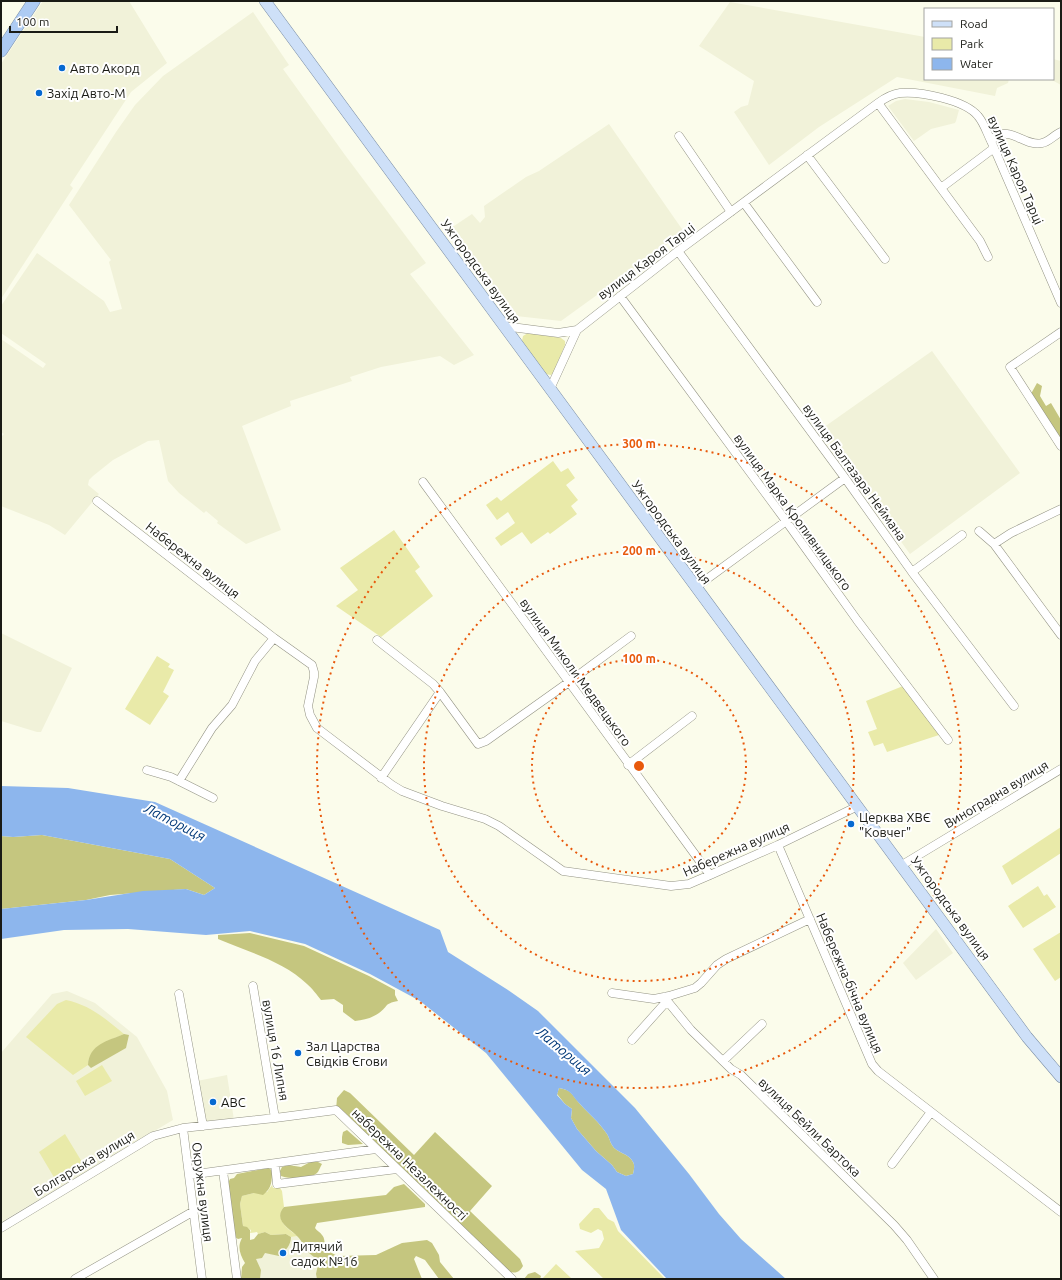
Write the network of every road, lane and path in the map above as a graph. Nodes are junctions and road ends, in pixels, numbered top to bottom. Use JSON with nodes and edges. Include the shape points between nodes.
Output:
{"nodes":[{"id":1,"x":34,"y":1,"type":"edge"},
{"id":2,"x":265,"y":1,"type":"edge"},
{"id":3,"x":1,"y":51,"type":"edge"},
{"id":4,"x":878,"y":103,"type":"junction"},
{"id":5,"x":1061,"y":132,"type":"edge"},
{"id":6,"x":679,"y":136,"type":"dead end"},
{"id":7,"x":992,"y":145,"type":"junction"},
{"id":8,"x":807,"y":155,"type":"junction"},
{"id":9,"x":941,"y":188,"type":"junction"},
{"id":10,"x":744,"y":202,"type":"junction"},
{"id":11,"x":731,"y":212,"type":"junction"},
{"id":12,"x":678,"y":251,"type":"junction"},
{"id":13,"x":988,"y":257,"type":"dead end"},
{"id":14,"x":885,"y":259,"type":"dead end"},
{"id":15,"x":1059,"y":292,"type":"edge"},
{"id":16,"x":620,"y":296,"type":"junction"},
{"id":17,"x":817,"y":302,"type":"dead end"},
{"id":18,"x":1061,"y":304,"type":"edge"},
{"id":19,"x":503,"y":326,"type":"junction"},
{"id":20,"x":577,"y":330,"type":"junction"},
{"id":21,"x":1061,"y":332,"type":"edge"},
{"id":22,"x":550,"y":389,"type":"junction"},
{"id":23,"x":1061,"y":446,"type":"edge"},
{"id":24,"x":845,"y":478,"type":"junction"},
{"id":25,"x":423,"y":482,"type":"dead end"},
{"id":26,"x":97,"y":501,"type":"dead end"},
{"id":27,"x":1061,"y":509,"type":"edge"},
{"id":28,"x":786,"y":521,"type":"junction"},
{"id":29,"x":979,"y":531,"type":"dead end"},
{"id":30,"x":962,"y":534,"type":"dead end"},
{"id":31,"x":994,"y":544,"type":"junction"},
{"id":32,"x":912,"y":572,"type":"junction"},
{"id":33,"x":696,"y":587,"type":"junction"},
{"id":34,"x":1061,"y":635,"type":"edge"},
{"id":35,"x":631,"y":636,"type":"dead end"},
{"id":36,"x":274,"y":638,"type":"junction"},
{"id":37,"x":377,"y":640,"type":"dead end"},
{"id":38,"x":569,"y":682,"type":"junction"},
{"id":39,"x":440,"y":692,"type":"junction"},
{"id":40,"x":1014,"y":706,"type":"dead end"},
{"id":41,"x":692,"y":716,"type":"dead end"},
{"id":42,"x":948,"y":740,"type":"dead end"},
{"id":43,"x":628,"y":765,"type":"junction"},
{"id":44,"x":1061,"y":768,"type":"edge"},
{"id":45,"x":147,"y":770,"type":"dead end"},
{"id":46,"x":381,"y":778,"type":"junction"},
{"id":47,"x":180,"y":781,"type":"junction"},
{"id":48,"x":213,"y":798,"type":"dead end"},
{"id":49,"x":858,"y":806,"type":"junction"},
{"id":50,"x":778,"y":845,"type":"junction"},
{"id":51,"x":902,"y":865,"type":"junction"},
{"id":52,"x":710,"y":875,"type":"junction"},
{"id":53,"x":810,"y":919,"type":"junction"},
{"id":54,"x":253,"y":986,"type":"dead end"},
{"id":55,"x":612,"y":993,"type":"dead end"},
{"id":56,"x":179,"y":994,"type":"dead end"},
{"id":57,"x":665,"y":999,"type":"junction"},
{"id":58,"x":762,"y":1024,"type":"dead end"},
{"id":59,"x":632,"y":1040,"type":"dead end"},
{"id":60,"x":723,"y":1061,"type":"junction"},
{"id":61,"x":1061,"y":1077,"type":"edge"},
{"id":62,"x":931,"y":1112,"type":"junction"},
{"id":63,"x":275,"y":1118,"type":"junction"},
{"id":64,"x":203,"y":1126,"type":"junction"},
{"id":65,"x":183,"y":1128,"type":"junction"},
{"id":66,"x":376,"y":1149,"type":"junction"},
{"id":67,"x":275,"y":1164,"type":"junction"},
{"id":68,"x":892,"y":1164,"type":"dead end"},
{"id":69,"x":397,"y":1169,"type":"junction"},
{"id":70,"x":223,"y":1171,"type":"junction"},
{"id":71,"x":190,"y":1175,"type":"junction"},
{"id":72,"x":194,"y":1211,"type":"junction"},
{"id":73,"x":1061,"y":1212,"type":"edge"},
{"id":74,"x":1,"y":1228,"type":"edge"},
{"id":75,"x":75,"y":1279,"type":"edge"},
{"id":76,"x":202,"y":1279,"type":"edge"},
{"id":77,"x":237,"y":1279,"type":"edge"},
{"id":78,"x":512,"y":1279,"type":"edge"},
{"id":79,"x":934,"y":1279,"type":"edge"}],
"edges":[{"from":1,"to":3,"type":"highway"},
{"from":2,"to":19,"type":"main road","name":"Ужгородська вулиця"},
{"from":4,"to":7,"type":"street","name":"вулиця Кароя Тарці","via":[[901,93],[924,94],[950,101],[978,116]]},
{"from":4,"to":8,"type":"street","name":"вулиця Кароя Тарці"},
{"from":4,"to":9,"type":"street"},
{"from":5,"to":7,"type":"street","via":[[1034,144],[1013,135],[998,135]]},
{"from":6,"to":11,"type":"street"},
{"from":7,"to":9,"type":"street"},
{"from":7,"to":15,"type":"street","name":"вулиця Кароя Тарці"},
{"from":8,"to":10,"type":"street","name":"вулиця Кароя Тарці"},
{"from":8,"to":14,"type":"street"},
{"from":9,"to":13,"type":"street","via":[[980,241]]},
{"from":10,"to":11,"type":"street","name":"вулиця Кароя Тарці"},
{"from":10,"to":17,"type":"street"},
{"from":11,"to":12,"type":"street","name":"вулиця Кароя Тарці"},
{"from":12,"to":16,"type":"street","name":"вулиця Кароя Тарці"},
{"from":12,"to":24,"type":"street","name":"вулиця Балтазара Неймана"},
{"from":15,"to":18,"type":"street","name":"вулиця Кароя Тарці"},
{"from":16,"to":20,"type":"street","name":"вулиця Кароя Тарці"},
{"from":16,"to":28,"type":"street","name":"вулиця Марка Кропивницького"},
{"from":19,"to":20,"type":"street","via":[[558,332]]},
{"from":19,"to":22,"type":"main road","name":"Ужгородська вулиця"},
{"from":20,"to":22,"type":"street","name":"вулиця Кароя Тарці"},
{"from":21,"to":23,"type":"street","via":[[1010,367]]},
{"from":22,"to":33,"type":"main road","name":"Ужгородська вулиця"},
{"from":24,"to":28,"type":"street"},
{"from":24,"to":32,"type":"street","name":"вулиця Балтазара Неймана"},
{"from":25,"to":38,"type":"street","name":"вулиця Миколи Медвецького"},
{"from":26,"to":36,"type":"street","name":"Набережна вулиця"},
{"from":27,"to":31,"type":"street"},
{"from":28,"to":33,"type":"street"},
{"from":28,"to":42,"type":"street","name":"вулиця Марка Кропивницького","via":[[861,626]]},
{"from":29,"to":31,"type":"street"},
{"from":30,"to":32,"type":"street"},
{"from":31,"to":34,"type":"street"},
{"from":32,"to":40,"type":"street","name":"вулиця Балтазара Неймана"},
{"from":33,"to":49,"type":"main road","name":"Ужгородська вулиця"},
{"from":35,"to":38,"type":"street"},
{"from":36,"to":46,"type":"street","name":"Набережна вулиця","via":[[312,665],[314,677],[308,706],[317,728]]},
{"from":36,"to":47,"type":"street","via":[[255,661],[232,706],[212,728]]},
{"from":37,"to":39,"type":"street"},
{"from":38,"to":39,"type":"street","via":[[486,741],[478,744]]},
{"from":38,"to":43,"type":"street","name":"вулиця Миколи Медвецького"},
{"from":39,"to":46,"type":"street"},
{"from":41,"to":43,"type":"street"},
{"from":43,"to":52,"type":"street","name":"вулиця Миколи Медвецького"},
{"from":44,"to":51,"type":"street","name":"Виноградна вулиця"},
{"from":45,"to":47,"type":"street"},
{"from":46,"to":52,"type":"street","name":"Набережна вулиця","via":[[402,791],[486,819],[563,871],[671,886],[689,884]]},
{"from":47,"to":48,"type":"street"},
{"from":49,"to":50,"type":"street","name":"Набережна вулиця"},
{"from":49,"to":51,"type":"main road","name":"Ужгородська вулиця"},
{"from":50,"to":52,"type":"street","name":"Набережна вулиця"},
{"from":50,"to":53,"type":"street","name":"Набережна-бічна вулиця"},
{"from":51,"to":61,"type":"main road","name":"Ужгородська вулиця","via":[[1027,1037]]},
{"from":53,"to":57,"type":"street","via":[[726,959],[695,988]]},
{"from":53,"to":62,"type":"street","name":"Набережна-бічна вулиця","via":[[872,1064]]},
{"from":54,"to":63,"type":"street","name":"вулиця 16 Липня"},
{"from":55,"to":57,"type":"street"},
{"from":56,"to":64,"type":"street"},
{"from":57,"to":59,"type":"street"},
{"from":57,"to":60,"type":"street","name":"вулиця Бейли Бартока","via":[[691,1030]]},
{"from":58,"to":60,"type":"street"},
{"from":60,"to":79,"type":"street","name":"вулиця Бейли Бартока","via":[[741,1075],[894,1225]]},
{"from":62,"to":68,"type":"street"},
{"from":62,"to":73,"type":"street","name":"Набережна-бічна вулиця"},
{"from":63,"to":64,"type":"street","name":"Окружна вулиця"},
{"from":63,"to":66,"type":"street","name":"набережна Незалежності","via":[[336,1110]]},
{"from":64,"to":65,"type":"street","name":"Окружна вулиця"},
{"from":65,"to":71,"type":"street","name":"Окружна вулиця"},
{"from":65,"to":74,"type":"street","name":"Болгарська вулиця","via":[[153,1136]]},
{"from":66,"to":67,"type":"street"},
{"from":66,"to":69,"type":"street","name":"набережна Незалежності"},
{"from":67,"to":69,"type":"street","via":[[277,1184]]},
{"from":67,"to":70,"type":"street"},
{"from":69,"to":78,"type":"street","name":"набережна Незалежності"},
{"from":70,"to":71,"type":"street"},
{"from":70,"to":77,"type":"street"},
{"from":71,"to":72,"type":"street","name":"Окружна вулиця"},
{"from":72,"to":75,"type":"street"},
{"from":72,"to":76,"type":"street","name":"Окружна вулиця"}]}
